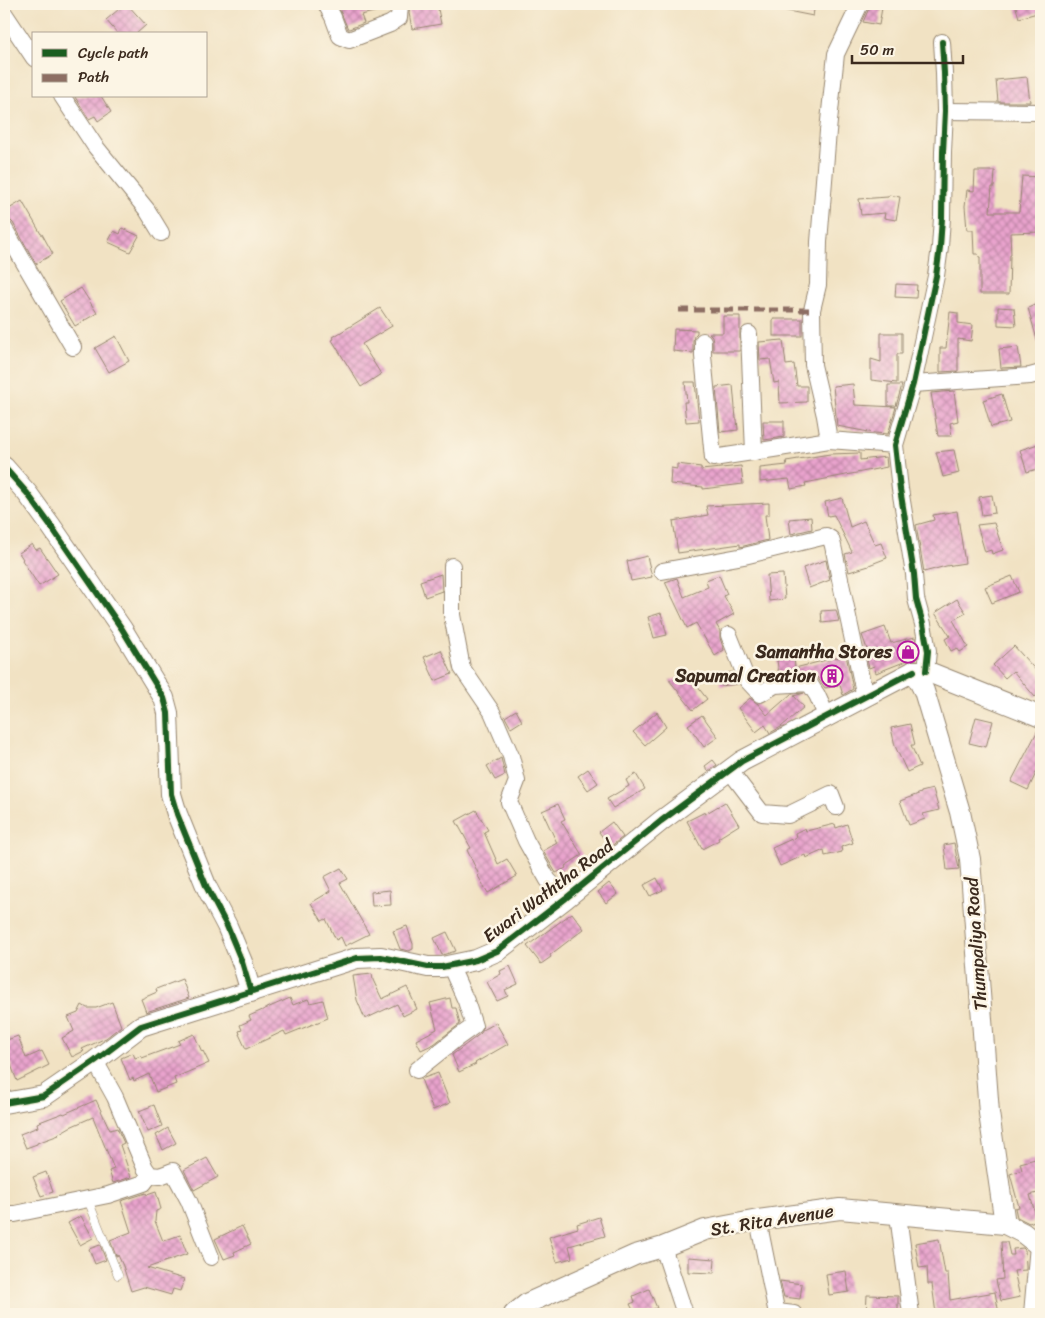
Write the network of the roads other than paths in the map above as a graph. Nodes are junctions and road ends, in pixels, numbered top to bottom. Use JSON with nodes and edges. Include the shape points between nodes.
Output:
{"nodes":[{"id":1,"x":326,"y":4,"type":"edge"},
{"id":2,"x":400,"y":4,"type":"edge"},
{"id":3,"x":860,"y":4,"type":"edge"},
{"id":4,"x":4,"y":13,"type":"edge"},
{"id":5,"x":942,"y":42,"type":"dead end"},
{"id":6,"x":32,"y":55,"type":"edge"},
{"id":7,"x":63,"y":98,"type":"edge"},
{"id":8,"x":945,"y":111,"type":"junction"},
{"id":9,"x":1041,"y":112,"type":"edge"},
{"id":10,"x":4,"y":228,"type":"edge"},
{"id":11,"x":161,"y":233,"type":"dead end"},
{"id":12,"x":749,"y":334,"type":"dead end"},
{"id":13,"x":703,"y":341,"type":"dead end"},
{"id":14,"x":73,"y":347,"type":"dead end"},
{"id":15,"x":1041,"y":372,"type":"edge"},
{"id":16,"x":913,"y":384,"type":"junction"},
{"id":17,"x":829,"y":440,"type":"junction"},
{"id":18,"x":894,"y":445,"type":"junction"},
{"id":19,"x":754,"y":452,"type":"junction"},
{"id":20,"x":4,"y":467,"type":"edge"},
{"id":21,"x":452,"y":566,"type":"dead end"},
{"id":22,"x":662,"y":570,"type":"dead end"},
{"id":23,"x":728,"y":635,"type":"dead end"},
{"id":24,"x":920,"y":671,"type":"junction"},
{"id":25,"x":865,"y":697,"type":"junction"},
{"id":26,"x":826,"y":717,"type":"junction"},
{"id":27,"x":1041,"y":717,"type":"edge"},
{"id":28,"x":730,"y":770,"type":"junction"},
{"id":29,"x":836,"y":807,"type":"dead end"},
{"id":30,"x":566,"y":898,"type":"junction"},
{"id":31,"x":450,"y":965,"type":"junction"},
{"id":32,"x":251,"y":992,"type":"junction"},
{"id":33,"x":95,"y":1060,"type":"junction"},
{"id":34,"x":417,"y":1070,"type":"dead end"},
{"id":35,"x":4,"y":1103,"type":"edge"},
{"id":36,"x":150,"y":1175,"type":"junction"},
{"id":37,"x":88,"y":1200,"type":"junction"},
{"id":38,"x":4,"y":1214,"type":"edge"},
{"id":39,"x":898,"y":1215,"type":"junction"},
{"id":40,"x":758,"y":1220,"type":"junction"},
{"id":41,"x":1005,"y":1224,"type":"junction"},
{"id":42,"x":1040,"y":1246,"type":"edge"},
{"id":43,"x":663,"y":1247,"type":"junction"},
{"id":44,"x":211,"y":1258,"type":"dead end"},
{"id":45,"x":118,"y":1275,"type":"dead end"},
{"id":46,"x":777,"y":1313,"type":"edge"},
{"id":47,"x":514,"y":1314,"type":"edge"},
{"id":48,"x":685,"y":1314,"type":"edge"},
{"id":49,"x":794,"y":1314,"type":"edge"},
{"id":50,"x":911,"y":1314,"type":"edge"},
{"id":51,"x":1032,"y":1314,"type":"edge"}],
"edges":[{"from":1,"to":2,"type":"street","via":[[340,36],[349,40],[399,18]]},
{"from":3,"to":17,"type":"street","via":[[836,54],[818,242],[818,285],[812,310],[813,365]]},
{"from":4,"to":6,"type":"street"},
{"from":5,"to":8,"type":"street"},
{"from":7,"to":11,"type":"street"},
{"from":8,"to":9,"type":"street"},
{"from":8,"to":16,"type":"street","via":[[940,247]]},
{"from":10,"to":14,"type":"street"},
{"from":12,"to":19,"type":"street"},
{"from":13,"to":19,"type":"street","via":[[713,458]]},
{"from":15,"to":16,"type":"street","via":[[1030,376]]},
{"from":16,"to":18,"type":"street"},
{"from":17,"to":18,"type":"street"},
{"from":17,"to":19,"type":"street"},
{"from":18,"to":24,"type":"street","via":[[916,599],[928,651]]},
{"from":20,"to":32,"type":"street","via":[[27,493],[122,629],[164,698],[168,713],[171,794],[207,888],[242,962]]},
{"from":21,"to":30,"type":"street","via":[[452,615],[462,668],[492,712],[511,756],[518,781],[509,802],[526,841],[548,880]]},
{"from":22,"to":25,"type":"street","via":[[744,556],[826,536],[832,539]]},
{"from":23,"to":26,"type":"street","via":[[747,680],[760,694],[775,685],[809,683]]},
{"from":24,"to":25,"type":"street","name":"Ewari Waththa Road"},
{"from":24,"to":27,"type":"street"},
{"from":24,"to":41,"type":"street","name":"Thumpaliya Road","via":[[960,812],[970,860],[989,1113]]},
{"from":25,"to":26,"type":"street","name":"Ewari Waththa Road"},
{"from":26,"to":28,"type":"street","name":"Ewari Waththa Road"},
{"from":28,"to":29,"type":"street","via":[[762,813],[788,815],[830,794]]},
{"from":28,"to":30,"type":"street","name":"Ewari Waththa Road"},
{"from":30,"to":31,"type":"street","name":"Ewari Waththa Road","via":[[496,951],[476,960]]},
{"from":31,"to":32,"type":"street","name":"Ewari Waththa Road","via":[[428,967],[381,957],[357,958]]},
{"from":31,"to":34,"type":"street","via":[[474,1026]]},
{"from":32,"to":33,"type":"street","name":"Ewari Waththa Road","via":[[140,1026]]},
{"from":33,"to":35,"type":"street","name":"Ewari Waththa Road","via":[[44,1096]]},
{"from":33,"to":36,"type":"street"},
{"from":36,"to":37,"type":"street","via":[[144,1183]]},
{"from":36,"to":44,"type":"street","via":[[160,1176],[173,1171],[189,1201]]},
{"from":37,"to":38,"type":"street"},
{"from":37,"to":45,"type":"lane"},
{"from":39,"to":40,"type":"street","name":"St. Rita Avenue","via":[[840,1209]]},
{"from":39,"to":41,"type":"street","name":"St. Rita Avenue"},
{"from":39,"to":50,"type":"street"},
{"from":40,"to":43,"type":"street","name":"St. Rita Avenue","via":[[705,1230]]},
{"from":40,"to":46,"type":"street"},
{"from":41,"to":42,"type":"street","name":"St. Rita Avenue"},
{"from":42,"to":51,"type":"street"},
{"from":43,"to":47,"type":"street","name":"St. Rita Avenue","via":[[635,1255],[528,1303]]},
{"from":43,"to":48,"type":"street"},
{"from":46,"to":49,"type":"street"}]}
